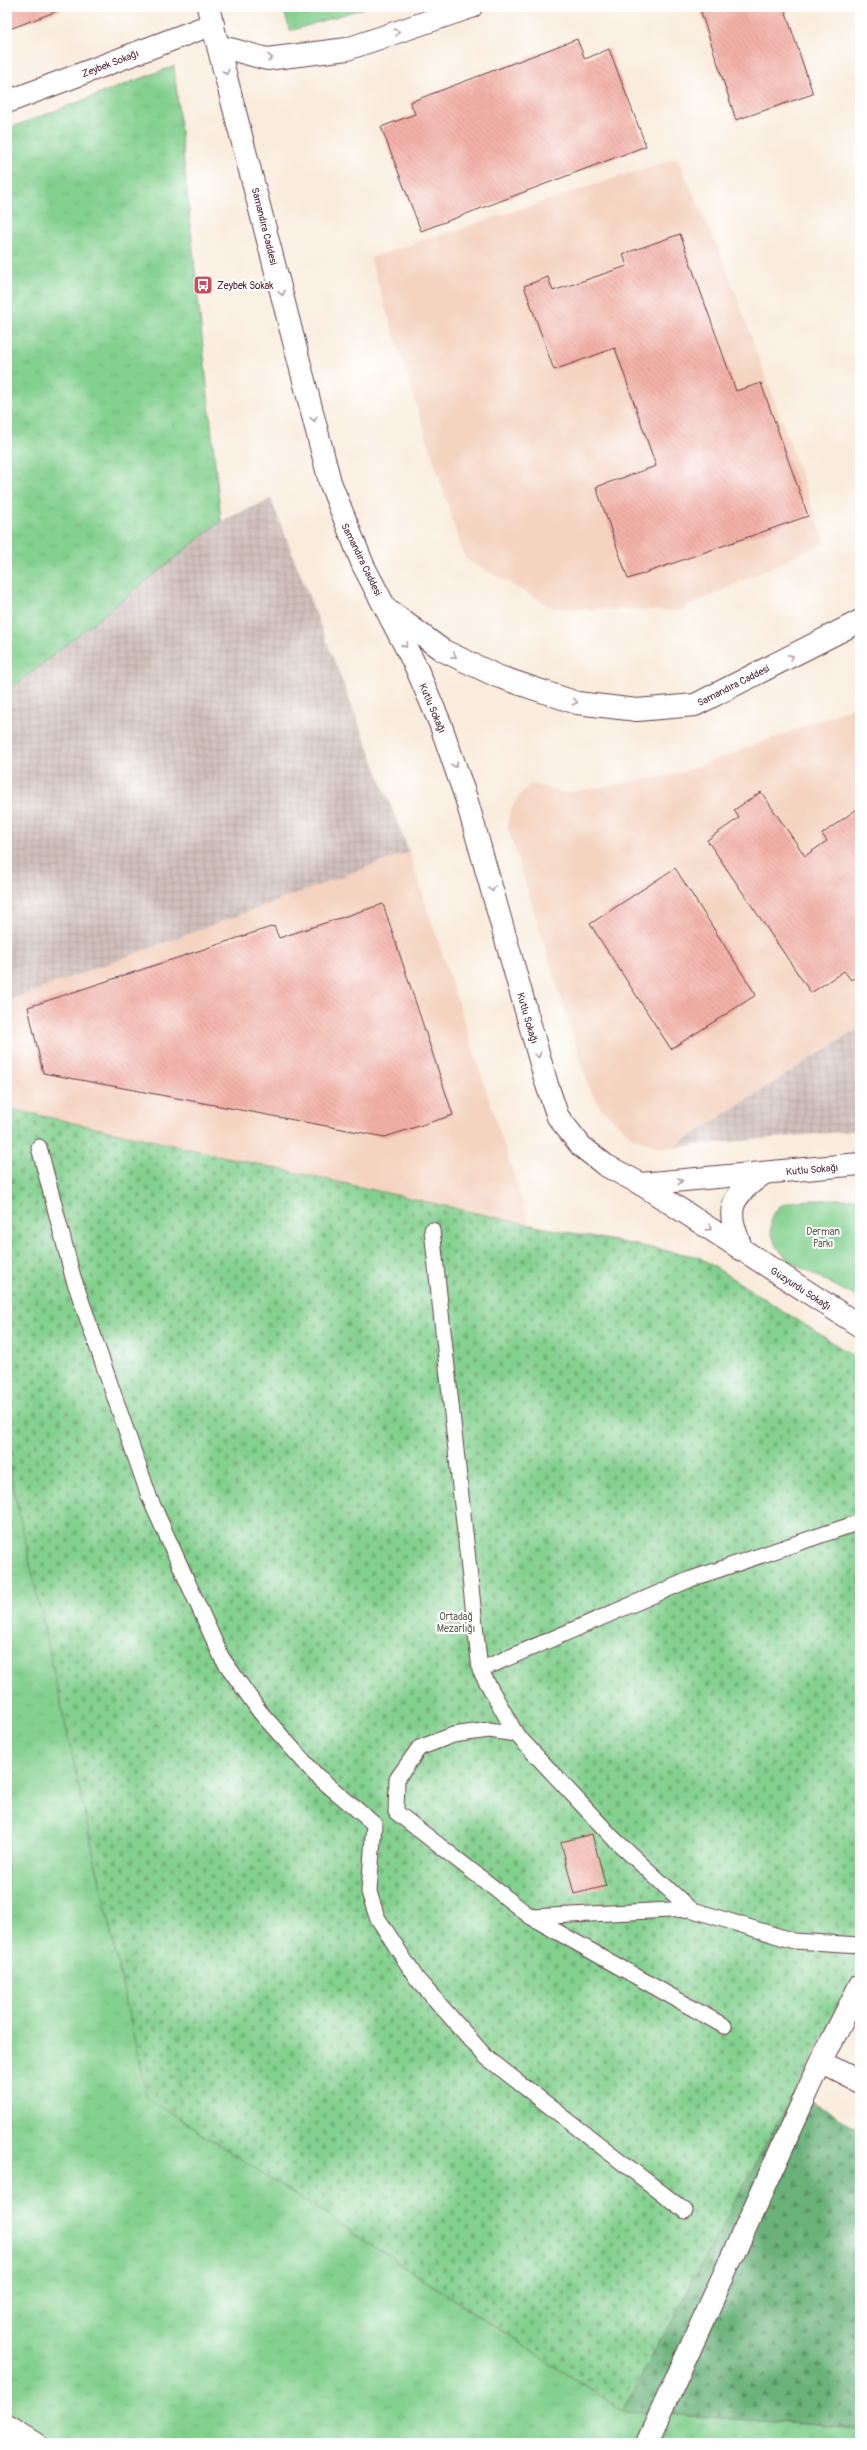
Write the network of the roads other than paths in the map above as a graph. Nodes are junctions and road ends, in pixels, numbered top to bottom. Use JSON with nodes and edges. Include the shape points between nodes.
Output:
{"nodes":[{"id":1,"x":471,"y":7,"type":"edge"},
{"id":2,"x":211,"y":16,"type":"edge"},
{"id":3,"x":219,"y":46,"type":"junction"},
{"id":4,"x":7,"y":102,"type":"edge"},
{"id":5,"x":388,"y":610,"type":"junction"},
{"id":6,"x":860,"y":621,"type":"edge"},
{"id":7,"x":39,"y":1147,"type":"dead end"},
{"id":8,"x":860,"y":1164,"type":"edge"},
{"id":9,"x":764,"y":1173,"type":"junction"},
{"id":10,"x":641,"y":1184,"type":"junction"},
{"id":11,"x":432,"y":1230,"type":"dead end"},
{"id":12,"x":742,"y":1250,"type":"junction"},
{"id":13,"x":860,"y":1326,"type":"edge"},
{"id":14,"x":860,"y":1522,"type":"edge"},
{"id":15,"x":480,"y":1670,"type":"junction"},
{"id":16,"x":516,"y":1734,"type":"junction"},
{"id":17,"x":396,"y":1812,"type":"junction"},
{"id":18,"x":374,"y":1824,"type":"junction"},
{"id":19,"x":690,"y":1909,"type":"junction"},
{"id":20,"x":531,"y":1917,"type":"junction"},
{"id":21,"x":860,"y":1944,"type":"edge"},
{"id":22,"x":860,"y":1985,"type":"edge"},
{"id":23,"x":724,"y":2026,"type":"dead end"},
{"id":24,"x":821,"y":2062,"type":"junction"},
{"id":25,"x":860,"y":2082,"type":"edge"},
{"id":26,"x":686,"y":2211,"type":"dead end"},
{"id":27,"x":7,"y":2426,"type":"edge"},
{"id":28,"x":35,"y":2443,"type":"edge"},
{"id":29,"x":647,"y":2443,"type":"edge"}],
"edges":[{"from":3,"to":1,"type":"main road","one_way":true,"via":[[267,59],[347,48]]},
{"from":2,"to":3,"type":"main road","name":"Samandıra Caddesi"},
{"from":2,"to":4,"type":"main road","name":"Zeybek Sokağı"},
{"from":3,"to":5,"type":"main road","name":"Samandıra Caddesi","one_way":true,"via":[[330,482],[348,532]]},
{"from":5,"to":6,"type":"main road","name":"Samandıra Caddesi","one_way":true,"via":[[442,650],[497,676],[577,703],[637,710],[695,706]]},
{"from":5,"to":10,"type":"main road","name":"Kutlu Sokağı","one_way":true,"via":[[440,723],[464,792],[546,1085],[558,1117],[581,1146],[605,1165]]},
{"from":7,"to":18,"type":"lane","via":[[73,1277],[150,1499],[222,1658],[260,1712],[316,1775]]},
{"from":8,"to":9,"type":"main road","name":"Kutlu Sokağı"},
{"from":10,"to":9,"type":"main road","name":"Kutlu Sokağı","one_way":true},
{"from":9,"to":12,"type":"main road","via":[[744,1188],[733,1204],[732,1224]]},
{"from":10,"to":12,"type":"main road","name":"Güzyurdu Sokağı","one_way":true},
{"from":11,"to":15,"type":"lane"},
{"from":12,"to":13,"type":"main road","name":"Güzyurdu Sokağı"},
{"from":14,"to":15,"type":"lane","via":[[692,1578]]},
{"from":15,"to":16,"type":"lane"},
{"from":16,"to":17,"type":"lane","via":[[490,1730],[453,1735],[419,1748],[397,1779]]},
{"from":16,"to":19,"type":"lane","via":[[614,1839]]},
{"from":17,"to":18,"type":"lane"},
{"from":17,"to":20,"type":"lane"},
{"from":18,"to":26,"type":"lane","via":[[369,1892],[377,1917],[416,1979],[486,2057]]},
{"from":19,"to":20,"type":"lane"},
{"from":19,"to":21,"type":"lane","via":[[794,1941]]},
{"from":20,"to":23,"type":"lane"},
{"from":22,"to":24,"type":"main road"},
{"from":24,"to":25,"type":"main road"},
{"from":24,"to":29,"type":"main road"},
{"from":27,"to":28,"type":"main road"}]}
